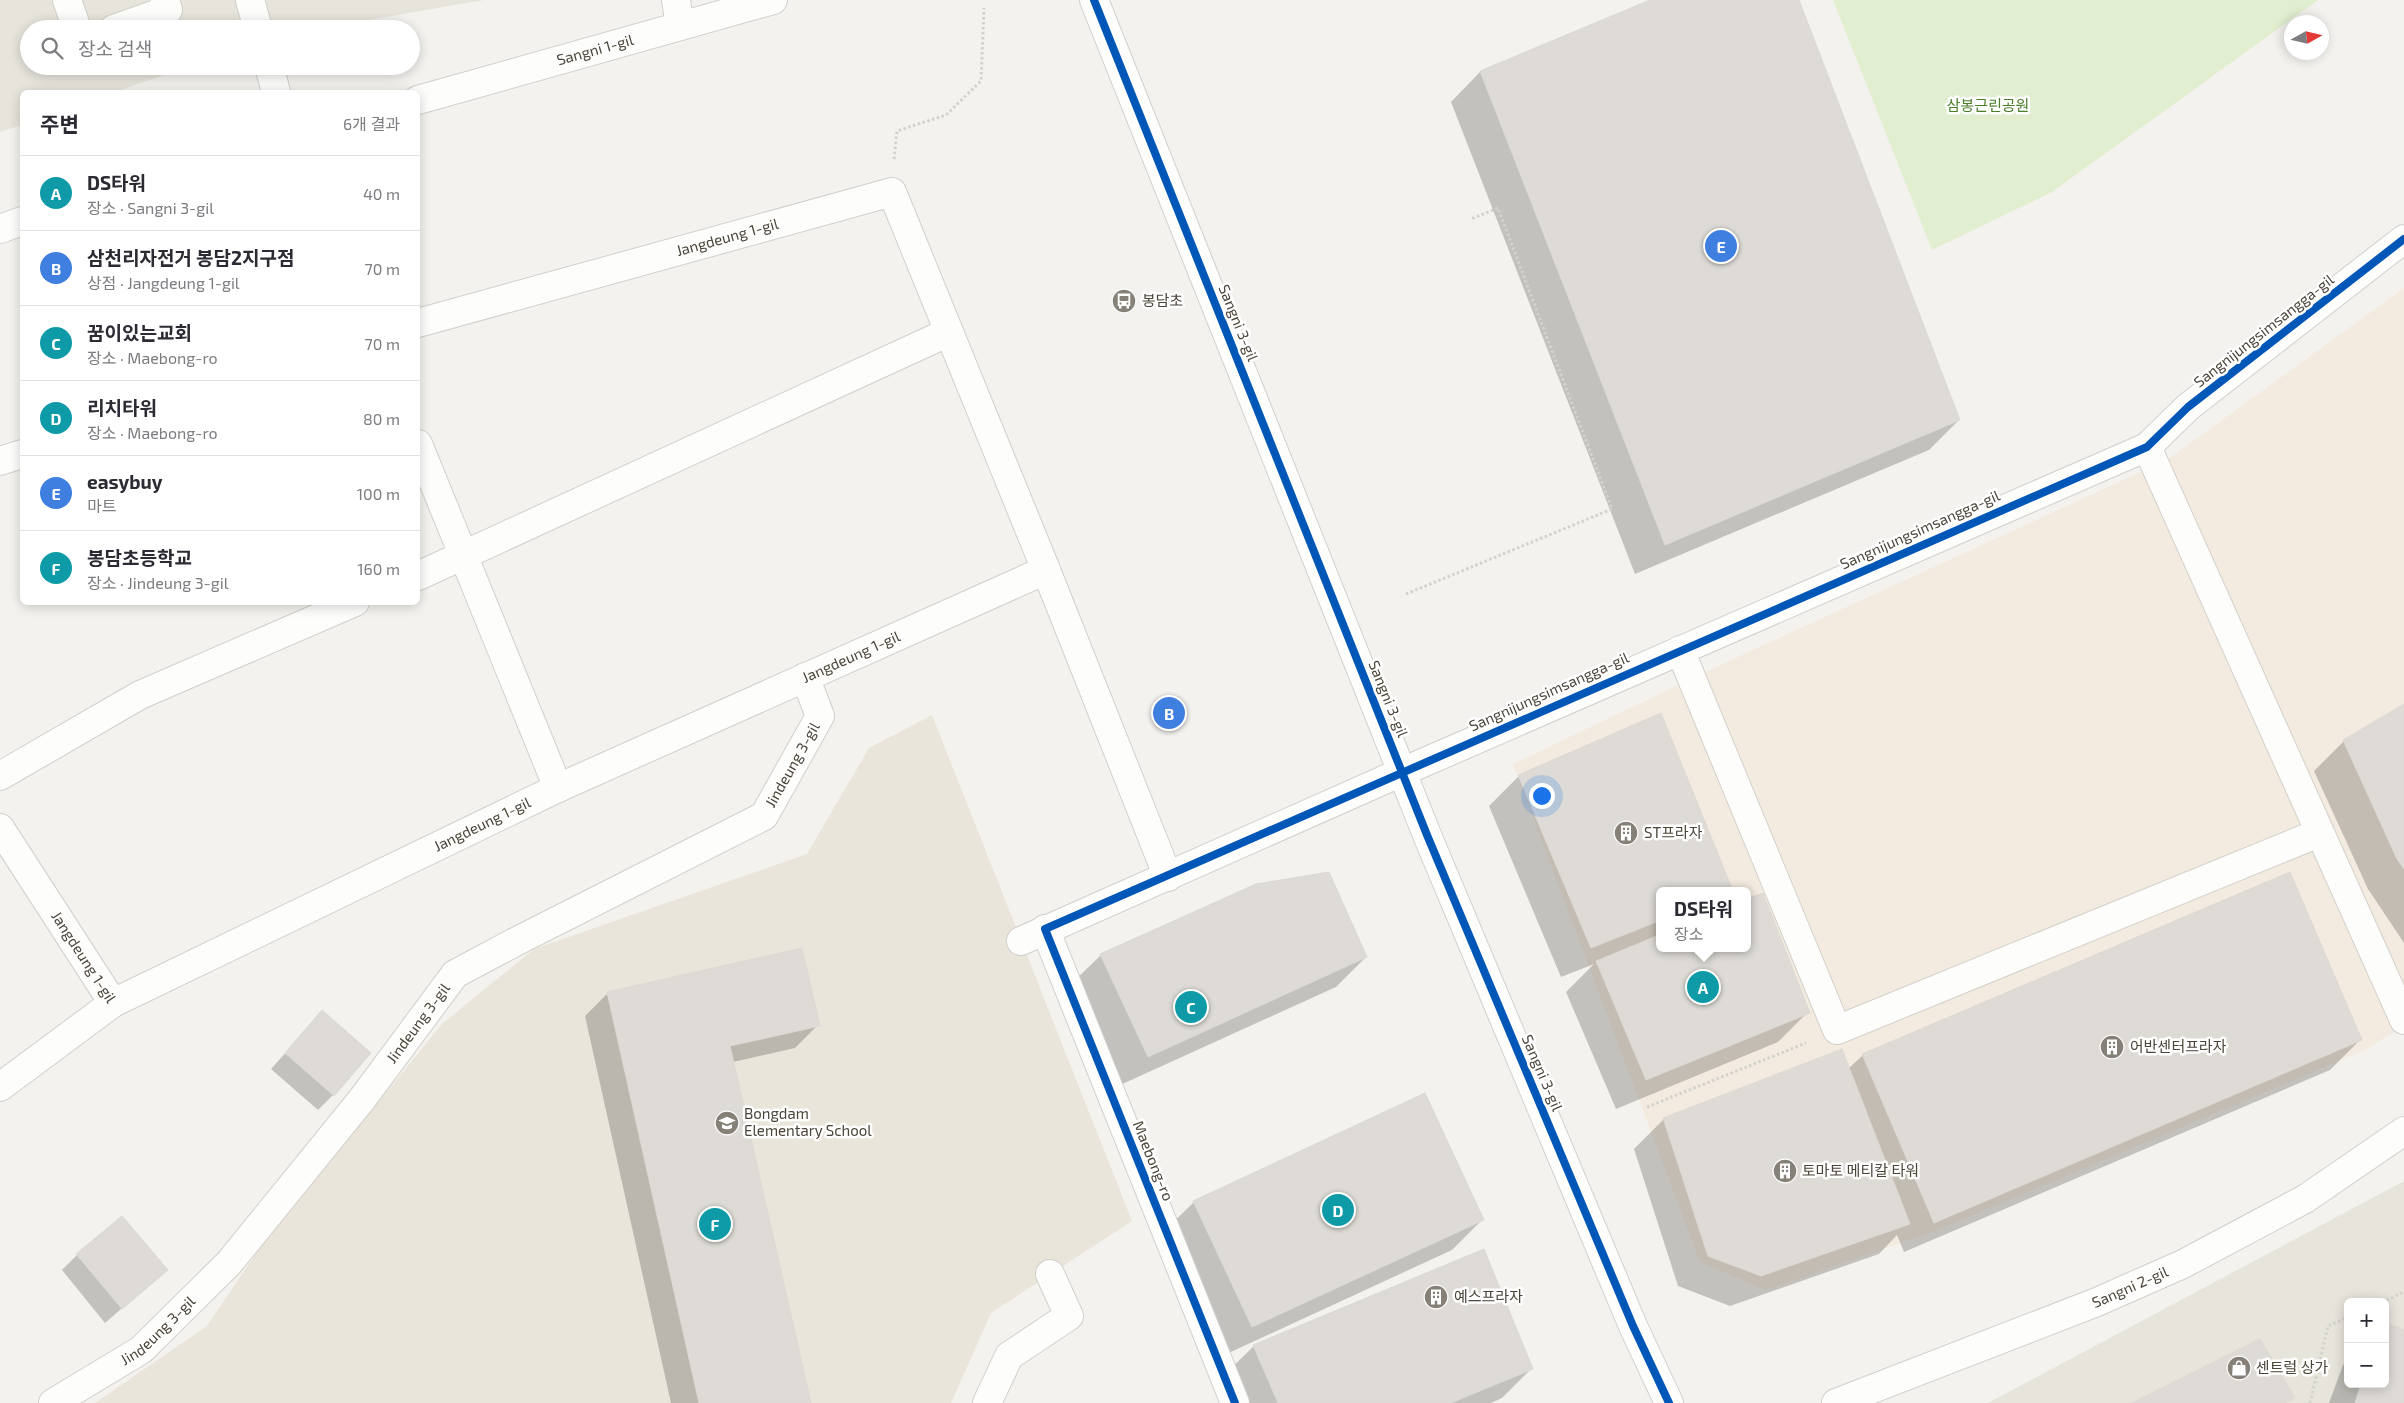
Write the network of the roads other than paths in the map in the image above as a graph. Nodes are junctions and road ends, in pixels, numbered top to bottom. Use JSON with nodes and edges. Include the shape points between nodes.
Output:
{"nodes":[{"id":1,"x":67,"y":0,"type":"edge"},
{"id":2,"x":164,"y":0,"type":"edge"},
{"id":3,"x":250,"y":0,"type":"edge"},
{"id":4,"x":773,"y":0,"type":"edge"},
{"id":5,"x":1094,"y":0,"type":"edge"},
{"id":6,"x":678,"y":13,"type":"edge"},
{"id":7,"x":74,"y":20,"type":"edge"},
{"id":8,"x":140,"y":20,"type":"edge"},
{"id":9,"x":256,"y":20,"type":"edge"},
{"id":10,"x":271,"y":75,"type":"edge"},
{"id":11,"x":275,"y":90,"type":"edge"},
{"id":12,"x":420,"y":99,"type":"edge"},
{"id":13,"x":20,"y":222,"type":"edge"},
{"id":14,"x":0,"y":228,"type":"edge"},
{"id":15,"x":2404,"y":240,"type":"edge"},
{"id":16,"x":420,"y":322,"type":"edge"},
{"id":17,"x":949,"y":332,"type":"junction"},
{"id":18,"x":2147,"y":447,"type":"junction"},
{"id":19,"x":420,"y":449,"type":"edge"},
{"id":20,"x":20,"y":455,"type":"edge"},
{"id":21,"x":0,"y":461,"type":"edge"},
{"id":22,"x":463,"y":556,"type":"junction"},
{"id":23,"x":1046,"y":570,"type":"junction"},
{"id":24,"x":420,"y":575,"type":"edge"},
{"id":25,"x":348,"y":605,"type":"edge"},
{"id":26,"x":1680,"y":650,"type":"junction"},
{"id":27,"x":805,"y":677,"type":"junction"},
{"id":28,"x":1402,"y":772,"type":"junction"},
{"id":29,"x":0,"y":776,"type":"edge"},
{"id":30,"x":558,"y":788,"type":"junction"},
{"id":31,"x":0,"y":828,"type":"edge"},
{"id":32,"x":2319,"y":833,"type":"junction"},
{"id":33,"x":1168,"y":877,"type":"junction"},
{"id":34,"x":1033,"y":935,"type":"joint"},
{"id":35,"x":113,"y":1002,"type":"junction"},
{"id":36,"x":2404,"y":1020,"type":"edge"},
{"id":37,"x":0,"y":1087,"type":"edge"},
{"id":38,"x":2404,"y":1131,"type":"edge"},
{"id":39,"x":1050,"y":1274,"type":"dead end"},
{"id":40,"x":53,"y":1403,"type":"edge"},
{"id":41,"x":987,"y":1403,"type":"edge"},
{"id":42,"x":1235,"y":1403,"type":"edge"},
{"id":43,"x":1669,"y":1403,"type":"edge"},
{"id":44,"x":1836,"y":1403,"type":"edge"}],
"edges":[{"from":1,"to":7,"type":"street"},
{"from":2,"to":8,"type":"street","via":[[168,10]]},
{"from":3,"to":9,"type":"street"},
{"from":4,"to":6,"type":"street","name":"Sangni 1-gil"},
{"from":5,"to":28,"type":"street","name":"Sangni 3-gil"},
{"from":6,"to":12,"type":"street","name":"Sangni 1-gil"},
{"from":10,"to":11,"type":"street"},
{"from":13,"to":14,"type":"street"},
{"from":15,"to":18,"type":"street","name":"Sangnijungsimsangga-gil","via":[[2188,407]]},
{"from":16,"to":17,"type":"street","name":"Jangdeung 1-gil","via":[[892,192]]},
{"from":17,"to":22,"type":"street"},
{"from":17,"to":23,"type":"street"},
{"from":18,"to":26,"type":"street","name":"Sangnijungsimsangga-gil"},
{"from":18,"to":32,"type":"street"},
{"from":19,"to":22,"type":"street"},
{"from":20,"to":21,"type":"street"},
{"from":22,"to":24,"type":"street"},
{"from":22,"to":30,"type":"street"},
{"from":23,"to":27,"type":"street","name":"Jangdeung 1-gil"},
{"from":23,"to":33,"type":"street"},
{"from":25,"to":29,"type":"street","via":[[140,695]]},
{"from":26,"to":28,"type":"street","name":"Sangnijungsimsangga-gil"},
{"from":26,"to":32,"type":"street","via":[[1836,1030]]},
{"from":27,"to":30,"type":"street","name":"Jangdeung 1-gil"},
{"from":27,"to":40,"type":"street","name":"Jindeung 3-gil","via":[[820,716],[764,816],[455,974],[363,1098],[230,1263],[141,1350]]},
{"from":28,"to":33,"type":"street","name":"Sangnijungsimsangga-gil"},
{"from":28,"to":43,"type":"street","name":"Sangni 3-gil","via":[[1633,1326]]},
{"from":30,"to":35,"type":"street","name":"Jangdeung 1-gil"},
{"from":31,"to":35,"type":"street","name":"Jangdeung 1-gil"},
{"from":32,"to":36,"type":"street"},
{"from":33,"to":34,"type":"street","name":"Sangnijungsimsangga-gil"},
{"from":34,"to":42,"type":"street","name":"Maebong-ro"},
{"from":35,"to":37,"type":"street"},
{"from":38,"to":44,"type":"street","name":"Sangni 2-gil","via":[[2305,1199],[2183,1264],[2097,1302]]},
{"from":39,"to":41,"type":"street","via":[[1069,1316],[1009,1356]]}]}
